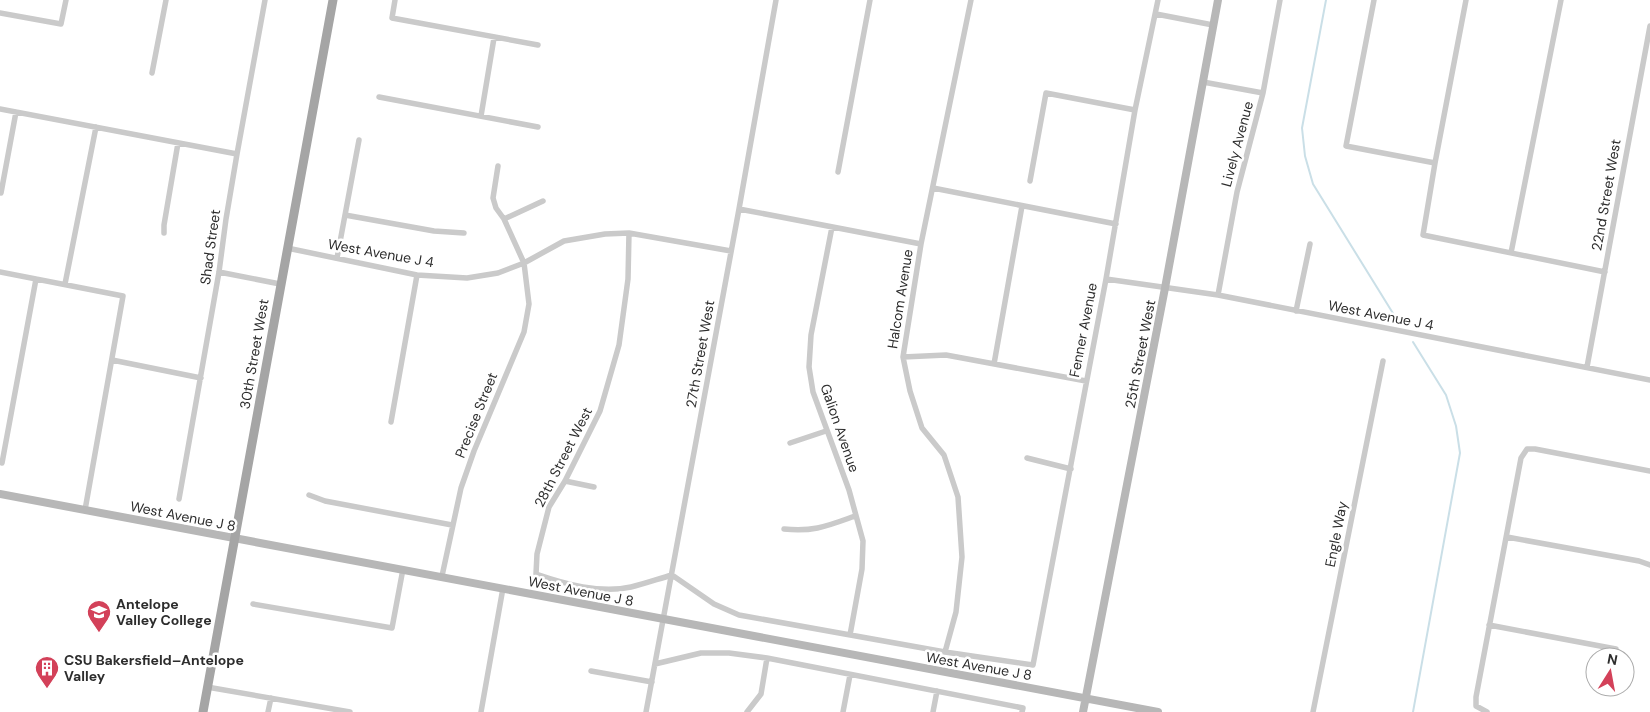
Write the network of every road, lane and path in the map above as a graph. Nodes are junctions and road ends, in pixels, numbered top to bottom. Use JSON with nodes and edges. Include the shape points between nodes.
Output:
{"nodes":[{"id":1,"x":66,"y":0,"type":"edge"},
{"id":2,"x":166,"y":0,"type":"edge"},
{"id":3,"x":265,"y":0,"type":"edge"},
{"id":4,"x":333,"y":0,"type":"edge"},
{"id":5,"x":395,"y":0,"type":"edge"},
{"id":6,"x":776,"y":0,"type":"edge"},
{"id":7,"x":870,"y":0,"type":"edge"},
{"id":8,"x":971,"y":0,"type":"edge"},
{"id":9,"x":1158,"y":0,"type":"edge"},
{"id":10,"x":1218,"y":0,"type":"edge"},
{"id":11,"x":1280,"y":0,"type":"edge"},
{"id":12,"x":1374,"y":0,"type":"edge"},
{"id":13,"x":1466,"y":0,"type":"edge"},
{"id":14,"x":1561,"y":0,"type":"edge"},
{"id":15,"x":0,"y":13,"type":"edge"},
{"id":16,"x":1156,"y":14,"type":"junction"},
{"id":17,"x":1213,"y":25,"type":"junction"},
{"id":18,"x":1650,"y":26,"type":"edge"},
{"id":19,"x":494,"y":38,"type":"junction"},
{"id":20,"x":538,"y":45,"type":"dead end"},
{"id":21,"x":152,"y":73,"type":"dead end"},
{"id":22,"x":1203,"y":82,"type":"junction"},
{"id":23,"x":1263,"y":93,"type":"junction"},
{"id":24,"x":379,"y":97,"type":"dead end"},
{"id":25,"x":0,"y":109,"type":"edge"},
{"id":26,"x":1135,"y":110,"type":"junction"},
{"id":27,"x":16,"y":112,"type":"junction"},
{"id":28,"x":480,"y":116,"type":"junction"},
{"id":29,"x":96,"y":127,"type":"junction"},
{"id":30,"x":538,"y":127,"type":"dead end"},
{"id":31,"x":359,"y":140,"type":"dead end"},
{"id":32,"x":178,"y":143,"type":"junction"},
{"id":33,"x":237,"y":154,"type":"junction"},
{"id":34,"x":1435,"y":163,"type":"junction"},
{"id":35,"x":498,"y":166,"type":"dead end"},
{"id":36,"x":838,"y":172,"type":"dead end"},
{"id":37,"x":1030,"y":181,"type":"dead end"},
{"id":38,"x":933,"y":188,"type":"junction"},
{"id":39,"x":1,"y":193,"type":"dead end"},
{"id":40,"x":543,"y":201,"type":"dead end"},
{"id":41,"x":1022,"y":206,"type":"junction"},
{"id":42,"x":739,"y":209,"type":"junction"},
{"id":43,"x":345,"y":215,"type":"junction"},
{"id":44,"x":504,"y":219,"type":"junction"},
{"id":45,"x":1116,"y":224,"type":"junction"},
{"id":46,"x":832,"y":227,"type":"junction"},
{"id":47,"x":164,"y":233,"type":"dead end"},
{"id":48,"x":464,"y":233,"type":"dead end"},
{"id":49,"x":629,"y":233,"type":"junction"},
{"id":50,"x":921,"y":244,"type":"junction"},
{"id":51,"x":1310,"y":244,"type":"dead end"},
{"id":52,"x":287,"y":248,"type":"junction"},
{"id":53,"x":731,"y":251,"type":"junction"},
{"id":54,"x":1511,"y":253,"type":"junction"},
{"id":55,"x":337,"y":258,"type":"junction"},
{"id":56,"x":524,"y":264,"type":"junction"},
{"id":57,"x":0,"y":272,"type":"edge"},
{"id":58,"x":219,"y":272,"type":"junction"},
{"id":59,"x":1605,"y":272,"type":"junction"},
{"id":60,"x":417,"y":275,"type":"junction"},
{"id":61,"x":36,"y":279,"type":"junction"},
{"id":62,"x":1106,"y":279,"type":"junction"},
{"id":63,"x":65,"y":284,"type":"junction"},
{"id":64,"x":280,"y":284,"type":"junction"},
{"id":65,"x":1165,"y":288,"type":"junction"},
{"id":66,"x":1218,"y":295,"type":"junction"},
{"id":67,"x":1296,"y":311,"type":"junction"},
{"id":68,"x":903,"y":357,"type":"junction"},
{"id":69,"x":112,"y":360,"type":"junction"},
{"id":70,"x":1383,"y":361,"type":"dead end"},
{"id":71,"x":994,"y":364,"type":"junction"},
{"id":72,"x":1587,"y":367,"type":"junction"},
{"id":73,"x":201,"y":378,"type":"junction"},
{"id":74,"x":1650,"y":380,"type":"edge"},
{"id":75,"x":1086,"y":381,"type":"junction"},
{"id":76,"x":391,"y":422,"type":"dead end"},
{"id":77,"x":826,"y":431,"type":"junction"},
{"id":78,"x":790,"y":442,"type":"dead end"},
{"id":79,"x":1027,"y":458,"type":"dead end"},
{"id":80,"x":2,"y":463,"type":"dead end"},
{"id":81,"x":1071,"y":469,"type":"junction"},
{"id":82,"x":1650,"y":471,"type":"edge"},
{"id":83,"x":565,"y":481,"type":"junction"},
{"id":84,"x":594,"y":487,"type":"dead end"},
{"id":85,"x":0,"y":494,"type":"edge"},
{"id":86,"x":309,"y":495,"type":"dead end"},
{"id":87,"x":179,"y":498,"type":"dead end"},
{"id":88,"x":85,"y":510,"type":"junction"},
{"id":89,"x":856,"y":516,"type":"junction"},
{"id":90,"x":452,"y":525,"type":"junction"},
{"id":91,"x":784,"y":529,"type":"dead end"},
{"id":92,"x":1507,"y":537,"type":"junction"},
{"id":93,"x":236,"y":539,"type":"junction"},
{"id":94,"x":1650,"y":565,"type":"edge"},
{"id":95,"x":403,"y":569,"type":"junction"},
{"id":96,"x":672,"y":575,"type":"junction"},
{"id":97,"x":442,"y":576,"type":"junction"},
{"id":98,"x":503,"y":588,"type":"junction"},
{"id":99,"x":253,"y":604,"type":"dead end"},
{"id":100,"x":663,"y":620,"type":"junction"},
{"id":101,"x":1490,"y":625,"type":"junction"},
{"id":102,"x":850,"y":634,"type":"junction"},
{"id":103,"x":1606,"y":647,"type":"edge"},
{"id":104,"x":945,"y":652,"type":"junction"},
{"id":105,"x":768,"y":658,"type":"junction"},
{"id":106,"x":656,"y":664,"type":"junction"},
{"id":107,"x":591,"y":671,"type":"dead end"},
{"id":108,"x":850,"y":675,"type":"junction"},
{"id":109,"x":652,"y":682,"type":"junction"},
{"id":110,"x":207,"y":687,"type":"junction"},
{"id":111,"x":936,"y":691,"type":"junction"},
{"id":112,"x":271,"y":698,"type":"junction"},
{"id":113,"x":1086,"y":698,"type":"junction"},
{"id":114,"x":1023,"y":710,"type":"edge"},
{"id":115,"x":203,"y":712,"type":"edge"},
{"id":116,"x":268,"y":712,"type":"edge"},
{"id":117,"x":350,"y":712,"type":"edge"},
{"id":118,"x":481,"y":712,"type":"edge"},
{"id":119,"x":646,"y":712,"type":"edge"},
{"id":120,"x":747,"y":712,"type":"edge"},
{"id":121,"x":843,"y":712,"type":"edge"},
{"id":122,"x":933,"y":712,"type":"edge"},
{"id":123,"x":1083,"y":712,"type":"edge"},
{"id":124,"x":1158,"y":712,"type":"edge"},
{"id":125,"x":1313,"y":712,"type":"edge"},
{"id":126,"x":1487,"y":712,"type":"edge"}],
"edges":[{"from":1,"to":15,"type":"street","via":[[61,24]]},
{"from":2,"to":21,"type":"street"},
{"from":3,"to":33,"type":"street","name":"Shad Street"},
{"from":4,"to":52,"type":"main road","name":"30th Street West"},
{"from":5,"to":19,"type":"street","via":[[392,18]]},
{"from":6,"to":42,"type":"street","name":"27th Street West"},
{"from":7,"to":36,"type":"street"},
{"from":8,"to":38,"type":"street","name":"Halcom Avenue"},
{"from":9,"to":16,"type":"street","name":"Fenner Avenue"},
{"from":10,"to":17,"type":"street","name":"25th Street West"},
{"from":11,"to":23,"type":"street","name":"Lively Avenue"},
{"from":12,"to":34,"type":"street","via":[[1346,146]]},
{"from":13,"to":34,"type":"street"},
{"from":14,"to":54,"type":"street"},
{"from":16,"to":17,"type":"street"},
{"from":16,"to":26,"type":"street","name":"Fenner Avenue"},
{"from":17,"to":22,"type":"street","name":"25th Street West"},
{"from":18,"to":59,"type":"street","name":"22nd Street West"},
{"from":19,"to":20,"type":"street"},
{"from":19,"to":28,"type":"street"},
{"from":22,"to":23,"type":"street"},
{"from":22,"to":65,"type":"street","name":"25th Street West"},
{"from":23,"to":66,"type":"street","name":"Lively Avenue","via":[[1237,192]]},
{"from":24,"to":28,"type":"street"},
{"from":25,"to":27,"type":"street"},
{"from":26,"to":37,"type":"street","via":[[1046,93]]},
{"from":26,"to":45,"type":"street","name":"Fenner Avenue"},
{"from":27,"to":29,"type":"street"},
{"from":27,"to":39,"type":"street"},
{"from":28,"to":30,"type":"street"},
{"from":29,"to":32,"type":"street"},
{"from":29,"to":63,"type":"street"},
{"from":31,"to":43,"type":"street"},
{"from":32,"to":33,"type":"street"},
{"from":32,"to":47,"type":"street"},
{"from":33,"to":58,"type":"street","name":"Shad Street"},
{"from":34,"to":54,"type":"street","via":[[1423,235]]},
{"from":35,"to":44,"type":"street","name":"Precise Street","via":[[493,198]]},
{"from":38,"to":41,"type":"street"},
{"from":38,"to":50,"type":"street","name":"Halcom Avenue"},
{"from":40,"to":44,"type":"street"},
{"from":41,"to":45,"type":"street"},
{"from":41,"to":71,"type":"street"},
{"from":42,"to":46,"type":"street"},
{"from":42,"to":53,"type":"street","name":"27th Street West"},
{"from":43,"to":48,"type":"street","via":[[434,231]]},
{"from":43,"to":55,"type":"street"},
{"from":44,"to":56,"type":"street","name":"Precise Street"},
{"from":45,"to":62,"type":"street","name":"Fenner Avenue"},
{"from":46,"to":50,"type":"street"},
{"from":46,"to":77,"type":"street","name":"Galion Avenue","via":[[811,335],[809,367],[813,392]]},
{"from":49,"to":53,"type":"street","name":"West Avenue J 4"},
{"from":49,"to":56,"type":"street","name":"West Avenue J 4","via":[[564,242]]},
{"from":49,"to":83,"type":"street","name":"28th Street West","via":[[628,279],[619,345],[600,411]]},
{"from":50,"to":68,"type":"street","name":"Halcom Avenue"},
{"from":51,"to":67,"type":"street"},
{"from":52,"to":55,"type":"street","name":"West Avenue J 4"},
{"from":52,"to":64,"type":"main road","name":"30th Street West"},
{"from":53,"to":96,"type":"street","name":"27th Street West"},
{"from":54,"to":59,"type":"street"},
{"from":55,"to":60,"type":"street","name":"West Avenue J 4"},
{"from":56,"to":60,"type":"street","name":"West Avenue J 4","via":[[498,273],[467,278]]},
{"from":56,"to":90,"type":"street","name":"Precise Street","via":[[529,304],[524,332],[474,451]]},
{"from":57,"to":61,"type":"street"},
{"from":58,"to":64,"type":"street"},
{"from":58,"to":73,"type":"street","name":"Shad Street"},
{"from":59,"to":72,"type":"street","name":"22nd Street West"},
{"from":60,"to":76,"type":"street"},
{"from":61,"to":63,"type":"street"},
{"from":61,"to":80,"type":"street"},
{"from":62,"to":65,"type":"street","name":"West Avenue J 4"},
{"from":62,"to":75,"type":"street","name":"Fenner Avenue"},
{"from":63,"to":69,"type":"street","via":[[123,296]]},
{"from":64,"to":93,"type":"main road","name":"30th Street West"},
{"from":65,"to":66,"type":"street","name":"West Avenue J 4"},
{"from":65,"to":113,"type":"street","name":"25th Street West"},
{"from":66,"to":67,"type":"street","name":"West Avenue J 4"},
{"from":67,"to":72,"type":"street","name":"West Avenue J 4"},
{"from":68,"to":71,"type":"street","via":[[946,355]]},
{"from":68,"to":104,"type":"street","name":"Halcom Avenue","via":[[922,428],[944,455],[958,496],[962,557],[956,612]]},
{"from":69,"to":73,"type":"street"},
{"from":69,"to":88,"type":"street"},
{"from":70,"to":125,"type":"street","name":"Engle Way"},
{"from":71,"to":75,"type":"street"},
{"from":72,"to":74,"type":"street","name":"West Avenue J 4"},
{"from":73,"to":87,"type":"street","name":"Shad Street"},
{"from":75,"to":81,"type":"street","name":"Fenner Avenue"},
{"from":77,"to":78,"type":"street"},
{"from":77,"to":89,"type":"street","name":"Galion Avenue"},
{"from":79,"to":81,"type":"street"},
{"from":81,"to":104,"type":"street","name":"Fenner Avenue","via":[[1033,665]]},
{"from":82,"to":92,"type":"street","via":[[1535,448],[1526,449],[1521,458]]},
{"from":83,"to":84,"type":"street"},
{"from":83,"to":96,"type":"street","name":"28th Street West","via":[[549,507],[537,554],[536,574],[605,590],[630,587]]},
{"from":85,"to":88,"type":"street","name":"West Avenue J 8"},
{"from":86,"to":90,"type":"street"},
{"from":88,"to":93,"type":"street","name":"West Avenue J 8"},
{"from":89,"to":91,"type":"street","via":[[817,529]]},
{"from":89,"to":102,"type":"street","name":"Galion Avenue","via":[[863,541],[862,569]]},
{"from":90,"to":97,"type":"street","name":"Precise Street"},
{"from":92,"to":94,"type":"street"},
{"from":92,"to":101,"type":"street"},
{"from":93,"to":95,"type":"street","name":"West Avenue J 8"},
{"from":93,"to":110,"type":"main road","name":"30th Street West"},
{"from":95,"to":97,"type":"street","name":"West Avenue J 8"},
{"from":95,"to":99,"type":"street","via":[[392,628]]},
{"from":96,"to":100,"type":"street","name":"27th Street West"},
{"from":96,"to":102,"type":"street","via":[[714,604],[739,615]]},
{"from":97,"to":98,"type":"street","name":"West Avenue J 8"},
{"from":98,"to":100,"type":"street","name":"West Avenue J 8"},
{"from":98,"to":118,"type":"street"},
{"from":100,"to":106,"type":"street","name":"27th Street West"},
{"from":100,"to":113,"type":"street","name":"West Avenue J 8"},
{"from":101,"to":103,"type":"street"},
{"from":101,"to":126,"type":"street","via":[[1476,697],[1476,706]]},
{"from":102,"to":104,"type":"street"},
{"from":105,"to":106,"type":"street","via":[[701,653]]},
{"from":105,"to":108,"type":"street"},
{"from":105,"to":120,"type":"street","via":[[761,694]]},
{"from":106,"to":109,"type":"street","name":"27th Street West"},
{"from":107,"to":109,"type":"street"},
{"from":108,"to":111,"type":"street"},
{"from":108,"to":121,"type":"street"},
{"from":109,"to":119,"type":"street","name":"27th Street West"},
{"from":110,"to":112,"type":"street"},
{"from":110,"to":115,"type":"main road","name":"30th Street West"},
{"from":111,"to":114,"type":"street"},
{"from":111,"to":122,"type":"street"},
{"from":112,"to":116,"type":"street"},
{"from":112,"to":117,"type":"street"},
{"from":113,"to":123,"type":"street","name":"25th Street West"},
{"from":113,"to":124,"type":"street","name":"West Avenue J 8"}]}
